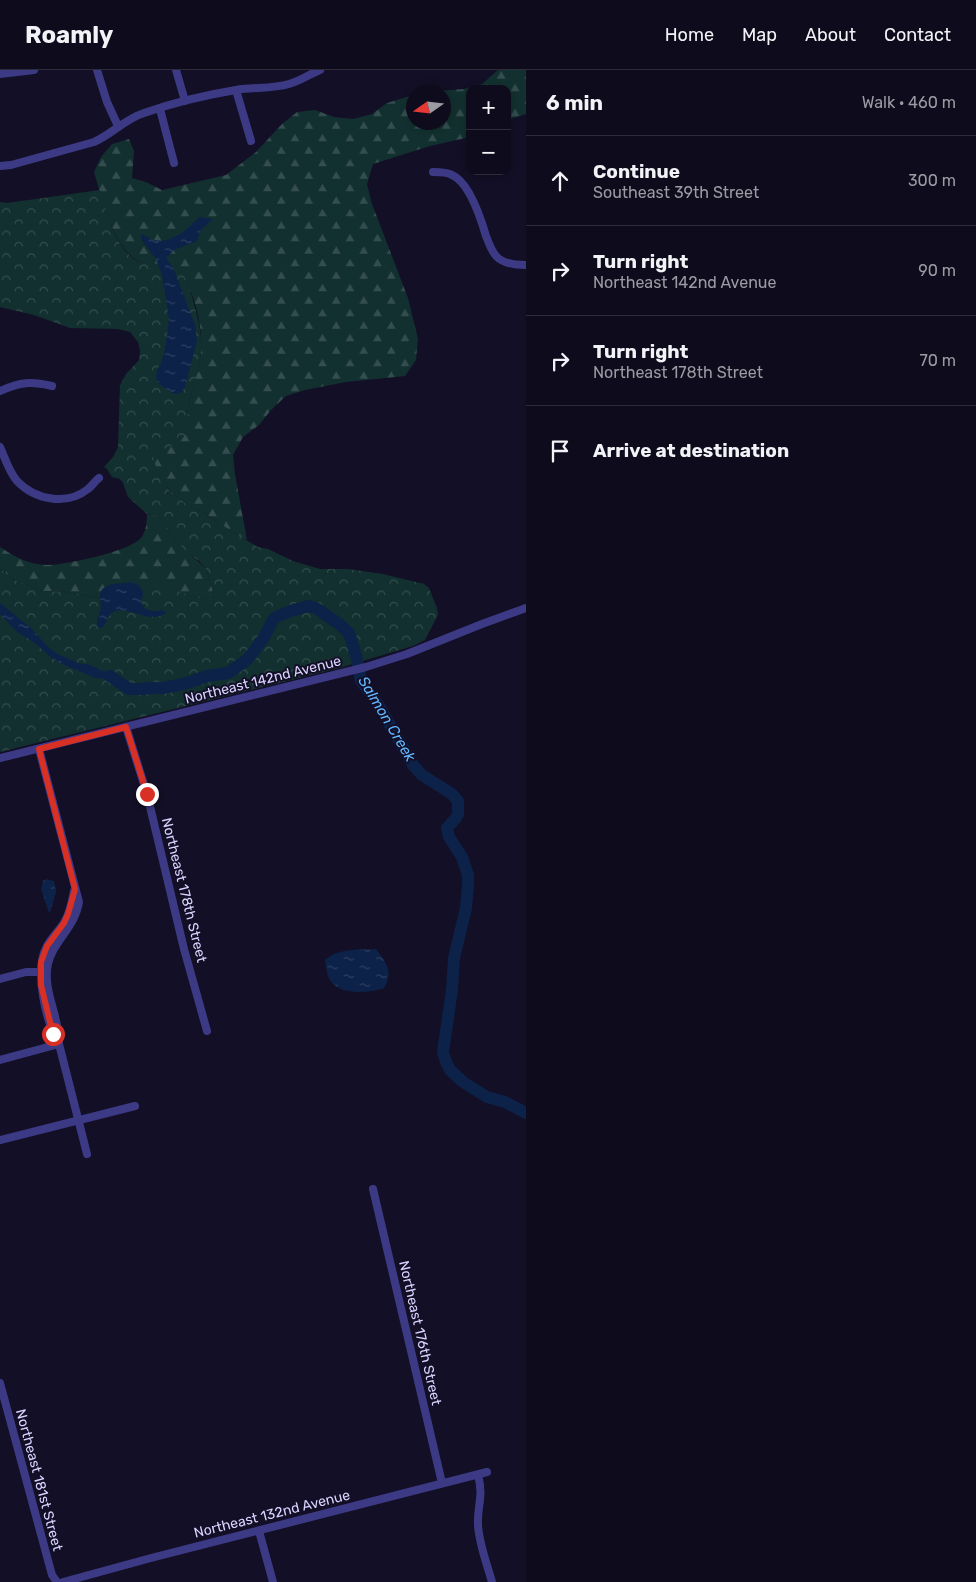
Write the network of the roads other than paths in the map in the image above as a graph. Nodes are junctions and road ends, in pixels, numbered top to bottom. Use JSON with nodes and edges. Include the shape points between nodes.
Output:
{"nodes":[{"id":1,"x":34,"y":70,"type":"edge"},
{"id":2,"x":98,"y":70,"type":"edge"},
{"id":3,"x":176,"y":70,"type":"edge"},
{"id":4,"x":320,"y":70,"type":"edge"},
{"id":5,"x":0,"y":74,"type":"edge"},
{"id":6,"x":236,"y":90,"type":"junction"},
{"id":7,"x":186,"y":101,"type":"junction"},
{"id":8,"x":160,"y":108,"type":"junction"},
{"id":9,"x":118,"y":126,"type":"junction"},
{"id":10,"x":251,"y":141,"type":"dead end"},
{"id":11,"x":174,"y":163,"type":"dead end"},
{"id":12,"x":0,"y":166,"type":"edge"},
{"id":13,"x":433,"y":172,"type":"dead end"},
{"id":14,"x":526,"y":265,"type":"edge"},
{"id":15,"x":52,"y":386,"type":"dead end"},
{"id":16,"x":0,"y":391,"type":"edge"},
{"id":17,"x":0,"y":447,"type":"edge"},
{"id":18,"x":98,"y":478,"type":"dead end"},
{"id":19,"x":526,"y":608,"type":"edge"},
{"id":20,"x":126,"y":727,"type":"junction"},
{"id":21,"x":39,"y":749,"type":"junction"},
{"id":22,"x":0,"y":758,"type":"edge"},
{"id":23,"x":44,"y":972,"type":"junction"},
{"id":24,"x":0,"y":978,"type":"edge"},
{"id":25,"x":207,"y":1032,"type":"dead end"},
{"id":26,"x":59,"y":1044,"type":"junction"},
{"id":27,"x":0,"y":1060,"type":"edge"},
{"id":28,"x":135,"y":1106,"type":"dead end"},
{"id":29,"x":78,"y":1120,"type":"junction"},
{"id":30,"x":0,"y":1140,"type":"edge"},
{"id":31,"x":87,"y":1154,"type":"dead end"},
{"id":32,"x":374,"y":1189,"type":"dead end"},
{"id":33,"x":0,"y":1383,"type":"edge"},
{"id":34,"x":487,"y":1472,"type":"dead end"},
{"id":35,"x":478,"y":1475,"type":"junction"},
{"id":36,"x":442,"y":1483,"type":"junction"},
{"id":37,"x":259,"y":1530,"type":"junction"},
{"id":38,"x":57,"y":1582,"type":"edge"},
{"id":39,"x":64,"y":1582,"type":"edge"},
{"id":40,"x":273,"y":1582,"type":"edge"},
{"id":41,"x":492,"y":1582,"type":"edge"}],
"edges":[{"from":1,"to":5,"type":"street"},
{"from":2,"to":9,"type":"street"},
{"from":3,"to":7,"type":"street"},
{"from":4,"to":6,"type":"street","via":[[292,84]]},
{"from":6,"to":7,"type":"street"},
{"from":6,"to":10,"type":"street"},
{"from":7,"to":8,"type":"street"},
{"from":8,"to":9,"type":"street"},
{"from":8,"to":11,"type":"street"},
{"from":9,"to":12,"type":"street","via":[[94,142]]},
{"from":13,"to":14,"type":"street","via":[[453,175],[460,181],[475,204],[496,256],[508,263]]},
{"from":15,"to":16,"type":"street","via":[[36,382],[16,384]]},
{"from":17,"to":18,"type":"street","via":[[16,480],[44,498],[60,500],[76,496]]},
{"from":19,"to":20,"type":"street","name":"Northeast 142nd Avenue","via":[[366,667]]},
{"from":20,"to":21,"type":"street","name":"Northeast 142nd Avenue"},
{"from":20,"to":25,"type":"street","name":"Northeast 178th Street","via":[[147,794]]},
{"from":21,"to":22,"type":"street","name":"Northeast 142nd Avenue"},
{"from":21,"to":23,"type":"street","via":[[75,889],[68,914],[44,952]]},
{"from":23,"to":24,"type":"street"},
{"from":23,"to":26,"type":"street","via":[[42,990],[53,1034]]},
{"from":26,"to":27,"type":"street"},
{"from":26,"to":29,"type":"street"},
{"from":28,"to":29,"type":"street"},
{"from":29,"to":30,"type":"street"},
{"from":29,"to":31,"type":"street"},
{"from":32,"to":36,"type":"street","name":"Northeast 176th Street"},
{"from":33,"to":38,"type":"street","name":"Northeast 181st Street","via":[[52,1575]]},
{"from":34,"to":35,"type":"street","name":"Northeast 132nd Avenue"},
{"from":35,"to":36,"type":"street","name":"Northeast 132nd Avenue"},
{"from":35,"to":41,"type":"street","via":[[482,1495],[478,1527]]},
{"from":36,"to":37,"type":"street","name":"Northeast 132nd Avenue"},
{"from":37,"to":39,"type":"street","name":"Northeast 132nd Avenue"},
{"from":37,"to":40,"type":"street"}]}
